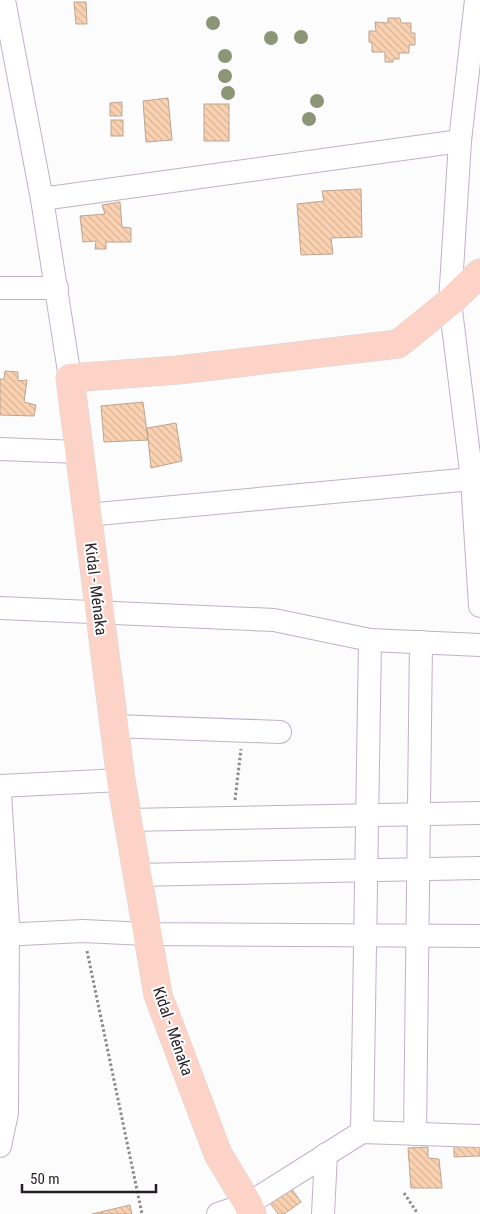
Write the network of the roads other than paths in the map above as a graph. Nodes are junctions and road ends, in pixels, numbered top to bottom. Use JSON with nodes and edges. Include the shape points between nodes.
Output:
{"nodes":[{"id":1,"x":4,"y":0,"type":"edge"},
{"id":2,"x":476,"y":0,"type":"edge"},
{"id":3,"x":460,"y":141,"type":"junction"},
{"id":4,"x":42,"y":199,"type":"junction"},
{"id":5,"x":480,"y":273,"type":"edge"},
{"id":6,"x":0,"y":288,"type":"edge"},
{"id":7,"x":57,"y":288,"type":"junction"},
{"id":8,"x":450,"y":302,"type":"junction"},
{"id":9,"x":70,"y":378,"type":"junction"},
{"id":10,"x":0,"y":449,"type":"edge"},
{"id":11,"x":79,"y":452,"type":"junction"},
{"id":12,"x":472,"y":479,"type":"junction"},
{"id":13,"x":87,"y":515,"type":"junction"},
{"id":14,"x":480,"y":606,"type":"edge"},
{"id":15,"x":0,"y":608,"type":"edge"},
{"id":16,"x":99,"y":613,"type":"junction"},
{"id":17,"x":370,"y":640,"type":"junction"},
{"id":18,"x":421,"y":642,"type":"junction"},
{"id":19,"x":480,"y":645,"type":"edge"},
{"id":20,"x":114,"y":726,"type":"junction"},
{"id":21,"x":280,"y":732,"type":"dead end"},
{"id":22,"x":121,"y":780,"type":"junction"},
{"id":23,"x":0,"y":786,"type":"edge"},
{"id":24,"x":0,"y":793,"type":"edge"},
{"id":25,"x":480,"y":813,"type":"edge"},
{"id":26,"x":419,"y":814,"type":"junction"},
{"id":27,"x":367,"y":816,"type":"junction"},
{"id":28,"x":128,"y":820,"type":"junction"},
{"id":29,"x":480,"y":868,"type":"edge"},
{"id":30,"x":418,"y":869,"type":"junction"},
{"id":31,"x":366,"y":870,"type":"junction"},
{"id":32,"x":136,"y":875,"type":"junction"},
{"id":33,"x":146,"y":934,"type":"junction"},
{"id":34,"x":4,"y":935,"type":"edge"},
{"id":35,"x":366,"y":935,"type":"junction"},
{"id":36,"x":418,"y":936,"type":"junction"},
{"id":37,"x":480,"y":936,"type":"edge"},
{"id":38,"x":362,"y":1132,"type":"junction"},
{"id":39,"x":415,"y":1134,"type":"junction"},
{"id":40,"x":480,"y":1136,"type":"edge"},
{"id":41,"x":0,"y":1146,"type":"edge"},
{"id":42,"x":326,"y":1154,"type":"junction"},
{"id":43,"x":250,"y":1209,"type":"edge"},
{"id":44,"x":218,"y":1214,"type":"edge"},
{"id":45,"x":323,"y":1214,"type":"edge"}],
"edges":[{"from":1,"to":4,"type":"street"},
{"from":2,"to":3,"type":"street"},
{"from":3,"to":4,"type":"street"},
{"from":3,"to":8,"type":"street"},
{"from":4,"to":7,"type":"street"},
{"from":5,"to":8,"type":"main road"},
{"from":6,"to":7,"type":"street"},
{"from":7,"to":9,"type":"street"},
{"from":8,"to":9,"type":"main road","via":[[398,344],[178,370]]},
{"from":8,"to":12,"type":"street"},
{"from":9,"to":11,"type":"main road","name":"Kidal - Ménaka"},
{"from":10,"to":11,"type":"street"},
{"from":11,"to":13,"type":"main road","name":"Kidal - Ménaka"},
{"from":12,"to":13,"type":"street"},
{"from":12,"to":14,"type":"street"},
{"from":13,"to":16,"type":"main road","name":"Kidal - Ménaka"},
{"from":15,"to":16,"type":"street"},
{"from":16,"to":17,"type":"street","via":[[274,620]]},
{"from":16,"to":20,"type":"main road","name":"Kidal - Ménaka"},
{"from":17,"to":18,"type":"street"},
{"from":17,"to":27,"type":"street"},
{"from":18,"to":19,"type":"street"},
{"from":18,"to":26,"type":"street"},
{"from":20,"to":21,"type":"street"},
{"from":20,"to":22,"type":"main road","name":"Kidal - Ménaka"},
{"from":22,"to":23,"type":"street"},
{"from":22,"to":28,"type":"main road","name":"Kidal - Ménaka"},
{"from":24,"to":34,"type":"street","via":[[8,924]]},
{"from":25,"to":26,"type":"street"},
{"from":26,"to":27,"type":"street"},
{"from":26,"to":30,"type":"street"},
{"from":27,"to":28,"type":"street"},
{"from":27,"to":31,"type":"street"},
{"from":28,"to":32,"type":"main road","name":"Kidal - Ménaka"},
{"from":29,"to":30,"type":"street"},
{"from":30,"to":31,"type":"street"},
{"from":30,"to":36,"type":"street"},
{"from":31,"to":32,"type":"street"},
{"from":31,"to":35,"type":"street"},
{"from":32,"to":33,"type":"main road","name":"Kidal - Ménaka"},
{"from":33,"to":34,"type":"street","via":[[83,931]]},
{"from":33,"to":35,"type":"street"},
{"from":33,"to":43,"type":"main road","name":"Kidal - Ménaka","via":[[158,995],[218,1154]]},
{"from":34,"to":41,"type":"street","via":[[7,1113]]},
{"from":35,"to":36,"type":"street"},
{"from":35,"to":38,"type":"street"},
{"from":36,"to":37,"type":"street"},
{"from":36,"to":39,"type":"street"},
{"from":38,"to":39,"type":"street"},
{"from":38,"to":42,"type":"street"},
{"from":39,"to":40,"type":"street"},
{"from":42,"to":43,"type":"street"},
{"from":42,"to":45,"type":"street"},
{"from":43,"to":44,"type":"street"}]}
